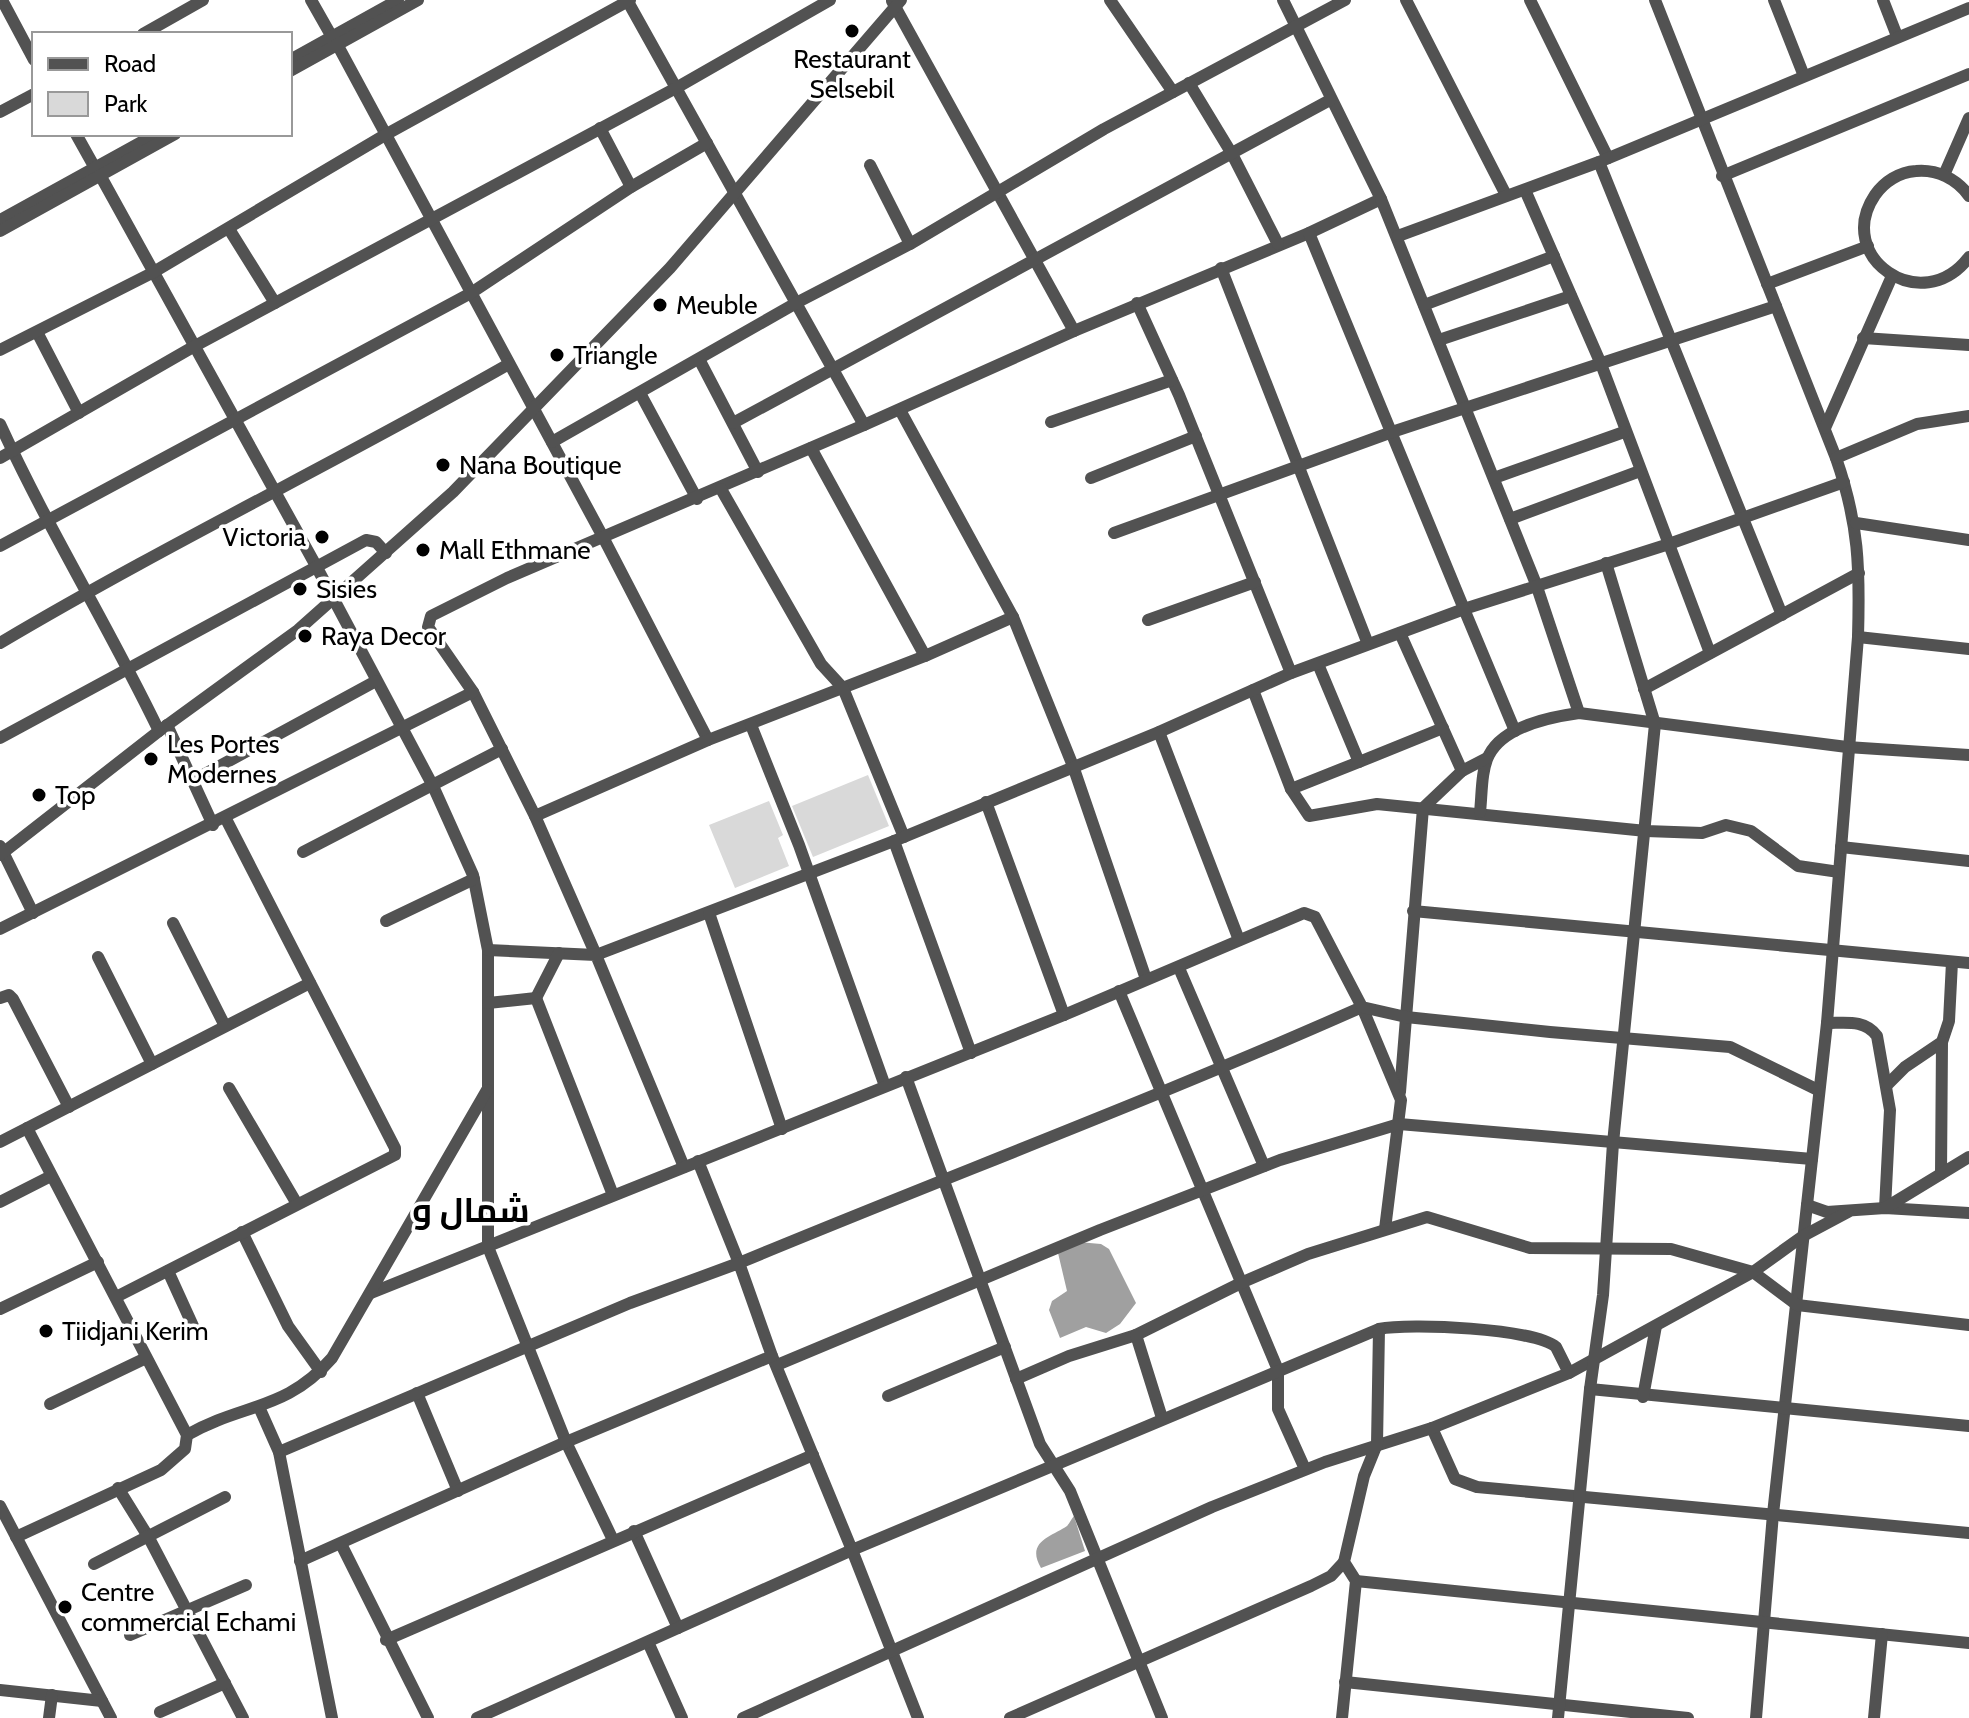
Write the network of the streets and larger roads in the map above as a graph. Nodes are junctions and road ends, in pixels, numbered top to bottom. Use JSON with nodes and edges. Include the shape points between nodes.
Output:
{"nodes":[{"id":1,"x":2,"y":0,"type":"edge"},
{"id":2,"x":203,"y":0,"type":"edge"},
{"id":3,"x":311,"y":0,"type":"edge"},
{"id":4,"x":398,"y":0,"type":"edge"},
{"id":5,"x":418,"y":0,"type":"edge"},
{"id":6,"x":830,"y":0,"type":"edge"},
{"id":7,"x":1110,"y":0,"type":"edge"},
{"id":8,"x":1283,"y":0,"type":"edge"},
{"id":9,"x":1345,"y":0,"type":"edge"},
{"id":10,"x":1406,"y":0,"type":"edge"},
{"id":11,"x":1530,"y":0,"type":"edge"},
{"id":12,"x":1655,"y":0,"type":"edge"},
{"id":13,"x":1774,"y":0,"type":"edge"},
{"id":14,"x":1883,"y":0,"type":"edge"},
{"id":15,"x":628,"y":1,"type":"edge"},
{"id":16,"x":896,"y":2,"type":"edge"},
{"id":17,"x":1969,"y":8,"type":"edge"},
{"id":18,"x":1297,"y":27,"type":"junction"},
{"id":19,"x":147,"y":32,"type":"edge"},
{"id":20,"x":1897,"y":36,"type":"junction"},
{"id":21,"x":334,"y":40,"type":"junction"},
{"id":22,"x":32,"y":56,"type":"edge"},
{"id":23,"x":292,"y":59,"type":"edge"},
{"id":24,"x":292,"y":70,"type":"edge"},
{"id":25,"x":1969,"y":74,"type":"edge"},
{"id":26,"x":1804,"y":76,"type":"junction"},
{"id":27,"x":1189,"y":83,"type":"junction"},
{"id":28,"x":676,"y":88,"type":"junction"},
{"id":29,"x":1173,"y":92,"type":"junction"},
{"id":30,"x":32,"y":95,"type":"edge"},
{"id":31,"x":1330,"y":100,"type":"junction"},
{"id":32,"x":0,"y":112,"type":"edge"},
{"id":33,"x":1969,"y":118,"type":"edge"},
{"id":34,"x":1701,"y":120,"type":"junction"},
{"id":35,"x":600,"y":128,"type":"junction"},
{"id":36,"x":385,"y":135,"type":"junction"},
{"id":37,"x":77,"y":136,"type":"edge"},
{"id":38,"x":153,"y":136,"type":"edge"},
{"id":39,"x":171,"y":136,"type":"edge"},
{"id":40,"x":707,"y":143,"type":"junction"},
{"id":41,"x":1232,"y":154,"type":"junction"},
{"id":42,"x":1603,"y":160,"type":"junction"},
{"id":43,"x":870,"y":165,"type":"dead end"},
{"id":44,"x":98,"y":172,"type":"junction"},
{"id":45,"x":1944,"y":175,"type":"junction"},
{"id":46,"x":1722,"y":176,"type":"junction"},
{"id":47,"x":631,"y":187,"type":"junction"},
{"id":48,"x":1525,"y":190,"type":"junction"},
{"id":49,"x":998,"y":193,"type":"junction"},
{"id":50,"x":737,"y":195,"type":"junction"},
{"id":51,"x":1506,"y":195,"type":"junction"},
{"id":52,"x":1969,"y":196,"type":"edge"},
{"id":53,"x":1381,"y":199,"type":"junction"},
{"id":54,"x":432,"y":218,"type":"junction"},
{"id":55,"x":0,"y":220,"type":"edge"},
{"id":56,"x":229,"y":229,"type":"junction"},
{"id":57,"x":0,"y":231,"type":"edge"},
{"id":58,"x":1309,"y":233,"type":"junction"},
{"id":59,"x":1398,"y":236,"type":"junction"},
{"id":60,"x":910,"y":244,"type":"junction"},
{"id":61,"x":1278,"y":244,"type":"junction"},
{"id":62,"x":1868,"y":246,"type":"junction"},
{"id":63,"x":1554,"y":256,"type":"junction"},
{"id":64,"x":1969,"y":257,"type":"edge"},
{"id":65,"x":1037,"y":261,"type":"junction"},
{"id":66,"x":1221,"y":268,"type":"junction"},
{"id":67,"x":152,"y":273,"type":"junction"},
{"id":68,"x":1892,"y":276,"type":"junction"},
{"id":69,"x":1767,"y":284,"type":"junction"},
{"id":70,"x":471,"y":293,"type":"junction"},
{"id":71,"x":1571,"y":296,"type":"junction"},
{"id":72,"x":798,"y":302,"type":"junction"},
{"id":73,"x":275,"y":303,"type":"junction"},
{"id":74,"x":1137,"y":303,"type":"junction"},
{"id":75,"x":1424,"y":305,"type":"junction"},
{"id":76,"x":1776,"y":306,"type":"junction"},
{"id":77,"x":1074,"y":331,"type":"junction"},
{"id":78,"x":37,"y":332,"type":"junction"},
{"id":79,"x":1863,"y":338,"type":"junction"},
{"id":80,"x":1439,"y":340,"type":"junction"},
{"id":81,"x":1671,"y":341,"type":"junction"},
{"id":82,"x":1969,"y":345,"type":"edge"},
{"id":83,"x":193,"y":347,"type":"junction"},
{"id":84,"x":0,"y":350,"type":"edge"},
{"id":85,"x":699,"y":359,"type":"junction"},
{"id":86,"x":509,"y":364,"type":"junction"},
{"id":87,"x":1601,"y":364,"type":"junction"},
{"id":88,"x":834,"y":368,"type":"junction"},
{"id":89,"x":1172,"y":380,"type":"junction"},
{"id":90,"x":640,"y":393,"type":"junction"},
{"id":91,"x":534,"y":408,"type":"junction"},
{"id":92,"x":1466,"y":408,"type":"junction"},
{"id":93,"x":900,"y":410,"type":"junction"},
{"id":94,"x":79,"y":413,"type":"junction"},
{"id":95,"x":1969,"y":416,"type":"edge"},
{"id":96,"x":233,"y":419,"type":"junction"},
{"id":97,"x":1051,"y":422,"type":"dead end"},
{"id":98,"x":733,"y":423,"type":"junction"},
{"id":99,"x":0,"y":424,"type":"edge"},
{"id":100,"x":864,"y":425,"type":"junction"},
{"id":101,"x":1825,"y":428,"type":"junction"},
{"id":102,"x":1392,"y":432,"type":"junction"},
{"id":103,"x":1624,"y":432,"type":"junction"},
{"id":104,"x":1196,"y":436,"type":"junction"},
{"id":105,"x":552,"y":442,"type":"junction"},
{"id":106,"x":811,"y":448,"type":"junction"},
{"id":107,"x":13,"y":452,"type":"junction"},
{"id":108,"x":0,"y":458,"type":"edge"},
{"id":109,"x":1836,"y":458,"type":"junction"},
{"id":110,"x":1298,"y":467,"type":"junction"},
{"id":111,"x":1640,"y":471,"type":"junction"},
{"id":112,"x":758,"y":472,"type":"junction"},
{"id":113,"x":1091,"y":478,"type":"dead end"},
{"id":114,"x":1494,"y":478,"type":"junction"},
{"id":115,"x":1844,"y":482,"type":"junction"},
{"id":116,"x":721,"y":489,"type":"junction"},
{"id":117,"x":273,"y":491,"type":"junction"},
{"id":118,"x":1220,"y":495,"type":"junction"},
{"id":119,"x":697,"y":499,"type":"junction"},
{"id":120,"x":1740,"y":518,"type":"junction"},
{"id":121,"x":1510,"y":519,"type":"junction"},
{"id":122,"x":47,"y":520,"type":"junction"},
{"id":123,"x":1856,"y":523,"type":"junction"},
{"id":124,"x":1114,"y":533,"type":"dead end"},
{"id":125,"x":603,"y":537,"type":"junction"},
{"id":126,"x":1969,"y":540,"type":"edge"},
{"id":127,"x":1669,"y":544,"type":"junction"},
{"id":128,"x":0,"y":546,"type":"edge"},
{"id":129,"x":386,"y":553,"type":"junction"},
{"id":130,"x":1606,"y":563,"type":"junction"},
{"id":131,"x":315,"y":564,"type":"junction"},
{"id":132,"x":1859,"y":573,"type":"junction"},
{"id":133,"x":1255,"y":582,"type":"junction"},
{"id":134,"x":1536,"y":584,"type":"junction"},
{"id":135,"x":86,"y":592,"type":"junction"},
{"id":136,"x":333,"y":601,"type":"junction"},
{"id":137,"x":1464,"y":609,"type":"junction"},
{"id":138,"x":1782,"y":615,"type":"junction"},
{"id":139,"x":1013,"y":617,"type":"junction"},
{"id":140,"x":1148,"y":620,"type":"dead end"},
{"id":141,"x":1400,"y":633,"type":"junction"},
{"id":142,"x":1858,"y":637,"type":"junction"},
{"id":143,"x":0,"y":643,"type":"edge"},
{"id":144,"x":1368,"y":644,"type":"junction"},
{"id":145,"x":1969,"y":649,"type":"edge"},
{"id":146,"x":1710,"y":653,"type":"junction"},
{"id":147,"x":925,"y":656,"type":"junction"},
{"id":148,"x":1318,"y":664,"type":"junction"},
{"id":149,"x":129,"y":668,"type":"junction"},
{"id":150,"x":1291,"y":673,"type":"junction"},
{"id":151,"x":376,"y":681,"type":"junction"},
{"id":152,"x":843,"y":688,"type":"junction"},
{"id":153,"x":1644,"y":689,"type":"junction"},
{"id":154,"x":1253,"y":690,"type":"junction"},
{"id":155,"x":473,"y":692,"type":"junction"},
{"id":156,"x":1579,"y":713,"type":"junction"},
{"id":157,"x":1655,"y":724,"type":"junction"},
{"id":158,"x":751,"y":725,"type":"junction"},
{"id":159,"x":163,"y":728,"type":"junction"},
{"id":160,"x":402,"y":728,"type":"junction"},
{"id":161,"x":1443,"y":728,"type":"junction"},
{"id":162,"x":1515,"y":731,"type":"junction"},
{"id":163,"x":1159,"y":732,"type":"junction"},
{"id":164,"x":0,"y":738,"type":"edge"},
{"id":165,"x":708,"y":740,"type":"junction"},
{"id":166,"x":1847,"y":747,"type":"junction"},
{"id":167,"x":502,"y":749,"type":"junction"},
{"id":168,"x":1969,"y":755,"type":"edge"},
{"id":169,"x":1487,"y":758,"type":"junction"},
{"id":170,"x":1359,"y":762,"type":"junction"},
{"id":171,"x":1073,"y":766,"type":"junction"},
{"id":172,"x":1462,"y":771,"type":"junction"},
{"id":173,"x":192,"y":781,"type":"junction"},
{"id":174,"x":433,"y":786,"type":"junction"},
{"id":175,"x":1291,"y":789,"type":"junction"},
{"id":176,"x":986,"y":802,"type":"junction"},
{"id":177,"x":1423,"y":808,"type":"junction"},
{"id":178,"x":1480,"y":812,"type":"junction"},
{"id":179,"x":535,"y":816,"type":"junction"},
{"id":180,"x":226,"y":819,"type":"junction"},
{"id":181,"x":213,"y":825,"type":"junction"},
{"id":182,"x":1646,"y":831,"type":"junction"},
{"id":183,"x":899,"y":839,"type":"junction"},
{"id":184,"x":1841,"y":847,"type":"junction"},
{"id":185,"x":1,"y":851,"type":"edge"},
{"id":186,"x":303,"y":852,"type":"dead end"},
{"id":187,"x":1969,"y":861,"type":"edge"},
{"id":188,"x":1839,"y":872,"type":"junction"},
{"id":189,"x":808,"y":874,"type":"junction"},
{"id":190,"x":474,"y":879,"type":"junction"},
{"id":191,"x":1413,"y":911,"type":"junction"},
{"id":192,"x":33,"y":913,"type":"junction"},
{"id":193,"x":709,"y":913,"type":"junction"},
{"id":194,"x":386,"y":921,"type":"dead end"},
{"id":195,"x":173,"y":923,"type":"dead end"},
{"id":196,"x":0,"y":929,"type":"edge"},
{"id":197,"x":1634,"y":931,"type":"junction"},
{"id":198,"x":1239,"y":940,"type":"junction"},
{"id":199,"x":488,"y":950,"type":"junction"},
{"id":200,"x":559,"y":953,"type":"junction"},
{"id":201,"x":1832,"y":953,"type":"junction"},
{"id":202,"x":596,"y":955,"type":"junction"},
{"id":203,"x":98,"y":957,"type":"dead end"},
{"id":204,"x":1952,"y":962,"type":"junction"},
{"id":205,"x":1969,"y":963,"type":"edge"},
{"id":206,"x":1179,"y":968,"type":"junction"},
{"id":207,"x":1146,"y":979,"type":"junction"},
{"id":208,"x":310,"y":983,"type":"junction"},
{"id":209,"x":1119,"y":991,"type":"junction"},
{"id":210,"x":0,"y":998,"type":"edge"},
{"id":211,"x":536,"y":998,"type":"junction"},
{"id":212,"x":488,"y":1003,"type":"junction"},
{"id":213,"x":1362,"y":1007,"type":"junction"},
{"id":214,"x":1064,"y":1015,"type":"junction"},
{"id":215,"x":1406,"y":1017,"type":"junction"},
{"id":216,"x":1827,"y":1023,"type":"junction"},
{"id":217,"x":225,"y":1026,"type":"junction"},
{"id":218,"x":1625,"y":1039,"type":"junction"},
{"id":219,"x":1942,"y":1042,"type":"junction"},
{"id":220,"x":971,"y":1053,"type":"junction"},
{"id":221,"x":152,"y":1064,"type":"junction"},
{"id":222,"x":1222,"y":1070,"type":"junction"},
{"id":223,"x":906,"y":1077,"type":"junction"},
{"id":224,"x":1887,"y":1085,"type":"junction"},
{"id":225,"x":885,"y":1086,"type":"junction"},
{"id":226,"x":229,"y":1088,"type":"dead end"},
{"id":227,"x":488,"y":1088,"type":"junction"},
{"id":228,"x":1818,"y":1090,"type":"junction"},
{"id":229,"x":1161,"y":1093,"type":"junction"},
{"id":230,"x":1400,"y":1095,"type":"junction"},
{"id":231,"x":69,"y":1107,"type":"junction"},
{"id":232,"x":1399,"y":1124,"type":"junction"},
{"id":233,"x":27,"y":1128,"type":"junction"},
{"id":234,"x":782,"y":1129,"type":"junction"},
{"id":235,"x":0,"y":1142,"type":"edge"},
{"id":236,"x":1613,"y":1143,"type":"junction"},
{"id":237,"x":1969,"y":1157,"type":"edge"},
{"id":238,"x":1812,"y":1159,"type":"junction"},
{"id":239,"x":698,"y":1161,"type":"junction"},
{"id":240,"x":1264,"y":1166,"type":"junction"},
{"id":241,"x":684,"y":1167,"type":"junction"},
{"id":242,"x":1941,"y":1174,"type":"junction"},
{"id":243,"x":51,"y":1176,"type":"junction"},
{"id":244,"x":943,"y":1178,"type":"junction"},
{"id":245,"x":1203,"y":1190,"type":"junction"},
{"id":246,"x":613,"y":1195,"type":"junction"},
{"id":247,"x":0,"y":1202,"type":"edge"},
{"id":248,"x":297,"y":1204,"type":"junction"},
{"id":249,"x":1807,"y":1205,"type":"junction"},
{"id":250,"x":1885,"y":1208,"type":"junction"},
{"id":251,"x":1848,"y":1212,"type":"junction"},
{"id":252,"x":1969,"y":1213,"type":"edge"},
{"id":253,"x":1385,"y":1229,"type":"junction"},
{"id":254,"x":242,"y":1232,"type":"junction"},
{"id":255,"x":1803,"y":1236,"type":"junction"},
{"id":256,"x":488,"y":1247,"type":"junction"},
{"id":257,"x":1606,"y":1248,"type":"junction"},
{"id":258,"x":98,"y":1262,"type":"junction"},
{"id":259,"x":739,"y":1263,"type":"junction"},
{"id":260,"x":168,"y":1271,"type":"junction"},
{"id":261,"x":1753,"y":1272,"type":"junction"},
{"id":262,"x":979,"y":1278,"type":"junction"},
{"id":263,"x":1243,"y":1282,"type":"junction"},
{"id":264,"x":371,"y":1293,"type":"junction"},
{"id":265,"x":116,"y":1297,"type":"junction"},
{"id":266,"x":1797,"y":1305,"type":"junction"},
{"id":267,"x":0,"y":1309,"type":"edge"},
{"id":268,"x":1969,"y":1325,"type":"edge"},
{"id":269,"x":193,"y":1326,"type":"dead end"},
{"id":270,"x":1656,"y":1326,"type":"junction"},
{"id":271,"x":1379,"y":1329,"type":"junction"},
{"id":272,"x":1136,"y":1335,"type":"junction"},
{"id":273,"x":1005,"y":1347,"type":"junction"},
{"id":274,"x":528,"y":1348,"type":"junction"},
{"id":275,"x":146,"y":1358,"type":"junction"},
{"id":276,"x":1596,"y":1359,"type":"junction"},
{"id":277,"x":774,"y":1360,"type":"junction"},
{"id":278,"x":1278,"y":1370,"type":"junction"},
{"id":279,"x":321,"y":1372,"type":"junction"},
{"id":280,"x":1569,"y":1373,"type":"junction"},
{"id":281,"x":1016,"y":1379,"type":"junction"},
{"id":282,"x":1590,"y":1389,"type":"junction"},
{"id":283,"x":417,"y":1393,"type":"junction"},
{"id":284,"x":888,"y":1396,"type":"dead end"},
{"id":285,"x":1643,"y":1397,"type":"junction"},
{"id":286,"x":50,"y":1404,"type":"dead end"},
{"id":287,"x":259,"y":1407,"type":"junction"},
{"id":288,"x":1785,"y":1411,"type":"junction"},
{"id":289,"x":1162,"y":1418,"type":"junction"},
{"id":290,"x":1969,"y":1426,"type":"edge"},
{"id":291,"x":1432,"y":1428,"type":"junction"},
{"id":292,"x":187,"y":1435,"type":"junction"},
{"id":293,"x":566,"y":1442,"type":"junction"},
{"id":294,"x":1377,"y":1444,"type":"junction"},
{"id":295,"x":279,"y":1452,"type":"junction"},
{"id":296,"x":813,"y":1455,"type":"junction"},
{"id":297,"x":1055,"y":1465,"type":"junction"},
{"id":298,"x":1305,"y":1469,"type":"junction"},
{"id":299,"x":118,"y":1488,"type":"junction"},
{"id":300,"x":458,"y":1491,"type":"junction"},
{"id":301,"x":225,"y":1497,"type":"dead end"},
{"id":302,"x":1580,"y":1498,"type":"junction"},
{"id":303,"x":0,"y":1506,"type":"edge"},
{"id":304,"x":1773,"y":1514,"type":"junction"},
{"id":305,"x":634,"y":1531,"type":"junction"},
{"id":306,"x":1969,"y":1533,"type":"edge"},
{"id":307,"x":16,"y":1537,"type":"junction"},
{"id":308,"x":149,"y":1538,"type":"junction"},
{"id":309,"x":613,"y":1540,"type":"junction"},
{"id":310,"x":341,"y":1544,"type":"junction"},
{"id":311,"x":852,"y":1550,"type":"junction"},
{"id":312,"x":1097,"y":1557,"type":"junction"},
{"id":313,"x":300,"y":1561,"type":"junction"},
{"id":314,"x":1344,"y":1562,"type":"junction"},
{"id":315,"x":94,"y":1564,"type":"dead end"},
{"id":316,"x":1356,"y":1581,"type":"junction"},
{"id":317,"x":246,"y":1585,"type":"dead end"},
{"id":318,"x":1571,"y":1601,"type":"junction"},
{"id":319,"x":187,"y":1611,"type":"junction"},
{"id":320,"x":1764,"y":1620,"type":"junction"},
{"id":321,"x":678,"y":1628,"type":"junction"},
{"id":322,"x":1882,"y":1634,"type":"junction"},
{"id":323,"x":130,"y":1635,"type":"dead end"},
{"id":324,"x":386,"y":1640,"type":"junction"},
{"id":325,"x":648,"y":1642,"type":"junction"},
{"id":326,"x":1969,"y":1643,"type":"edge"},
{"id":327,"x":892,"y":1650,"type":"junction"},
{"id":328,"x":1140,"y":1662,"type":"junction"},
{"id":329,"x":1345,"y":1682,"type":"junction"},
{"id":330,"x":225,"y":1683,"type":"junction"},
{"id":331,"x":0,"y":1690,"type":"edge"},
{"id":332,"x":52,"y":1695,"type":"junction"},
{"id":333,"x":102,"y":1701,"type":"junction"},
{"id":334,"x":1559,"y":1711,"type":"edge"},
{"id":335,"x":160,"y":1712,"type":"dead end"},
{"id":336,"x":49,"y":1718,"type":"edge"},
{"id":337,"x":111,"y":1718,"type":"edge"},
{"id":338,"x":243,"y":1718,"type":"edge"},
{"id":339,"x":332,"y":1718,"type":"edge"},
{"id":340,"x":428,"y":1718,"type":"edge"},
{"id":341,"x":477,"y":1718,"type":"edge"},
{"id":342,"x":682,"y":1718,"type":"edge"},
{"id":343,"x":743,"y":1718,"type":"edge"},
{"id":344,"x":918,"y":1718,"type":"edge"},
{"id":345,"x":1010,"y":1718,"type":"edge"},
{"id":346,"x":1162,"y":1718,"type":"edge"},
{"id":347,"x":1342,"y":1718,"type":"edge"},
{"id":348,"x":1688,"y":1718,"type":"edge"},
{"id":349,"x":1756,"y":1718,"type":"edge"},
{"id":350,"x":1874,"y":1718,"type":"edge"}],
"edges":[{"from":1,"to":22,"type":"street"},
{"from":2,"to":19,"type":"street"},
{"from":3,"to":21,"type":"street"},
{"from":4,"to":21,"type":"street"},
{"from":5,"to":21,"type":"street"},
{"from":6,"to":28,"type":"street"},
{"from":7,"to":29,"type":"street"},
{"from":8,"to":18,"type":"street"},
{"from":9,"to":18,"type":"street"},
{"from":10,"to":51,"type":"street"},
{"from":11,"to":42,"type":"street"},
{"from":12,"to":34,"type":"street"},
{"from":13,"to":26,"type":"street"},
{"from":14,"to":20,"type":"street"},
{"from":15,"to":28,"type":"street"},
{"from":15,"to":36,"type":"street"},
{"from":16,"to":49,"type":"street"},
{"from":16,"to":50,"type":"street"},
{"from":17,"to":20,"type":"street"},
{"from":18,"to":27,"type":"street"},
{"from":18,"to":31,"type":"street"},
{"from":20,"to":26,"type":"street"},
{"from":21,"to":23,"type":"street"},
{"from":21,"to":24,"type":"street"},
{"from":21,"to":36,"type":"street"},
{"from":25,"to":46,"type":"street"},
{"from":26,"to":34,"type":"street"},
{"from":27,"to":29,"type":"street"},
{"from":27,"to":41,"type":"street"},
{"from":28,"to":35,"type":"street"},
{"from":28,"to":40,"type":"street"},
{"from":29,"to":49,"type":"street"},
{"from":30,"to":32,"type":"street"},
{"from":31,"to":41,"type":"street"},
{"from":31,"to":53,"type":"street"},
{"from":33,"to":45,"type":"street"},
{"from":34,"to":42,"type":"street"},
{"from":34,"to":46,"type":"street"},
{"from":35,"to":47,"type":"street"},
{"from":35,"to":54,"type":"street"},
{"from":36,"to":54,"type":"street"},
{"from":36,"to":56,"type":"street"},
{"from":37,"to":44,"type":"street"},
{"from":38,"to":44,"type":"street"},
{"from":39,"to":44,"type":"street"},
{"from":40,"to":47,"type":"street"},
{"from":40,"to":50,"type":"street"},
{"from":41,"to":61,"type":"street"},
{"from":41,"to":65,"type":"street"},
{"from":42,"to":48,"type":"street"},
{"from":42,"to":81,"type":"street"},
{"from":43,"to":60,"type":"street"},
{"from":44,"to":55,"type":"street"},
{"from":44,"to":57,"type":"street"},
{"from":44,"to":67,"type":"street"},
{"from":45,"to":52,"type":"street"},
{"from":45,"to":62,"type":"street","via":[[1915,171],[1888,181],[1869,203],[1864,232]]},
{"from":46,"to":69,"type":"street"},
{"from":47,"to":70,"type":"street"},
{"from":48,"to":51,"type":"street"},
{"from":48,"to":63,"type":"street"},
{"from":49,"to":60,"type":"street"},
{"from":49,"to":65,"type":"street"},
{"from":50,"to":72,"type":"street"},
{"from":50,"to":91,"type":"street"},
{"from":51,"to":59,"type":"street"},
{"from":53,"to":58,"type":"street"},
{"from":53,"to":59,"type":"street"},
{"from":54,"to":70,"type":"street"},
{"from":54,"to":73,"type":"street"},
{"from":56,"to":67,"type":"street"},
{"from":56,"to":73,"type":"street"},
{"from":58,"to":61,"type":"street"},
{"from":58,"to":102,"type":"street"},
{"from":59,"to":75,"type":"street"},
{"from":60,"to":72,"type":"street"},
{"from":61,"to":66,"type":"street"},
{"from":62,"to":68,"type":"street"},
{"from":62,"to":69,"type":"street"},
{"from":63,"to":71,"type":"street"},
{"from":63,"to":75,"type":"street"},
{"from":64,"to":68,"type":"street","via":[[1956,272],[1925,284]]},
{"from":65,"to":77,"type":"street"},
{"from":65,"to":88,"type":"street"},
{"from":66,"to":74,"type":"street"},
{"from":66,"to":110,"type":"street"},
{"from":67,"to":78,"type":"street"},
{"from":67,"to":83,"type":"street"},
{"from":68,"to":79,"type":"street"},
{"from":69,"to":76,"type":"street"},
{"from":70,"to":86,"type":"street"},
{"from":70,"to":96,"type":"street"},
{"from":71,"to":80,"type":"street"},
{"from":71,"to":87,"type":"street"},
{"from":72,"to":85,"type":"street"},
{"from":72,"to":88,"type":"street"},
{"from":73,"to":83,"type":"street"},
{"from":74,"to":77,"type":"street"},
{"from":74,"to":89,"type":"street"},
{"from":75,"to":80,"type":"street"},
{"from":76,"to":81,"type":"street"},
{"from":76,"to":101,"type":"street"},
{"from":77,"to":93,"type":"street"},
{"from":78,"to":84,"type":"street"},
{"from":78,"to":94,"type":"street"},
{"from":79,"to":82,"type":"street"},
{"from":79,"to":101,"type":"street"},
{"from":80,"to":92,"type":"street"},
{"from":81,"to":87,"type":"street"},
{"from":81,"to":120,"type":"street"},
{"from":83,"to":94,"type":"street"},
{"from":83,"to":96,"type":"street"},
{"from":85,"to":90,"type":"street"},
{"from":85,"to":98,"type":"street"},
{"from":86,"to":91,"type":"street"},
{"from":86,"to":117,"type":"street"},
{"from":87,"to":92,"type":"street"},
{"from":87,"to":103,"type":"street"},
{"from":88,"to":98,"type":"street"},
{"from":88,"to":100,"type":"street"},
{"from":89,"to":97,"type":"street"},
{"from":89,"to":104,"type":"street"},
{"from":90,"to":105,"type":"street"},
{"from":90,"to":119,"type":"street"},
{"from":91,"to":105,"type":"street"},
{"from":91,"to":129,"type":"street"},
{"from":92,"to":102,"type":"street"},
{"from":92,"to":114,"type":"street"},
{"from":93,"to":100,"type":"street"},
{"from":93,"to":139,"type":"street"},
{"from":94,"to":107,"type":"street"},
{"from":95,"to":109,"type":"street","via":[[1904,428]]},
{"from":96,"to":117,"type":"street"},
{"from":96,"to":122,"type":"street"},
{"from":98,"to":112,"type":"street"},
{"from":99,"to":107,"type":"street"},
{"from":100,"to":106,"type":"street"},
{"from":101,"to":109,"type":"street"},
{"from":102,"to":110,"type":"street"},
{"from":102,"to":137,"type":"street"},
{"from":103,"to":111,"type":"street"},
{"from":103,"to":114,"type":"street"},
{"from":104,"to":113,"type":"street"},
{"from":104,"to":118,"type":"street"},
{"from":105,"to":125,"type":"street"},
{"from":106,"to":112,"type":"street"},
{"from":106,"to":147,"type":"street"},
{"from":107,"to":108,"type":"street"},
{"from":107,"to":122,"type":"street"},
{"from":109,"to":115,"type":"street"},
{"from":110,"to":118,"type":"street"},
{"from":110,"to":144,"type":"street"},
{"from":111,"to":121,"type":"street"},
{"from":111,"to":127,"type":"street"},
{"from":112,"to":116,"type":"street"},
{"from":114,"to":121,"type":"street"},
{"from":115,"to":120,"type":"street"},
{"from":115,"to":123,"type":"street"},
{"from":116,"to":119,"type":"street"},
{"from":116,"to":152,"type":"street","via":[[827,673]]},
{"from":117,"to":131,"type":"street"},
{"from":117,"to":135,"type":"street"},
{"from":118,"to":124,"type":"street"},
{"from":118,"to":133,"type":"street"},
{"from":119,"to":125,"type":"street"},
{"from":120,"to":127,"type":"street"},
{"from":120,"to":138,"type":"street"},
{"from":121,"to":134,"type":"street"},
{"from":122,"to":128,"type":"street"},
{"from":122,"to":135,"type":"street"},
{"from":123,"to":126,"type":"street"},
{"from":123,"to":132,"type":"street"},
{"from":125,"to":155,"type":"street","via":[[431,616],[428,627]]},
{"from":125,"to":165,"type":"street"},
{"from":127,"to":130,"type":"street"},
{"from":127,"to":146,"type":"street"},
{"from":129,"to":131,"type":"street","via":[[366,540]]},
{"from":129,"to":136,"type":"street"},
{"from":130,"to":134,"type":"street"},
{"from":130,"to":153,"type":"street"},
{"from":131,"to":136,"type":"street"},
{"from":131,"to":149,"type":"street"},
{"from":132,"to":138,"type":"street"},
{"from":132,"to":142,"type":"street"},
{"from":133,"to":140,"type":"street"},
{"from":133,"to":150,"type":"street"},
{"from":134,"to":137,"type":"street"},
{"from":134,"to":156,"type":"street"},
{"from":135,"to":143,"type":"street"},
{"from":135,"to":149,"type":"street"},
{"from":136,"to":151,"type":"street"},
{"from":136,"to":159,"type":"street"},
{"from":137,"to":141,"type":"street"},
{"from":137,"to":162,"type":"street"},
{"from":138,"to":146,"type":"street"},
{"from":139,"to":147,"type":"street"},
{"from":139,"to":171,"type":"street"},
{"from":141,"to":144,"type":"street"},
{"from":141,"to":161,"type":"street"},
{"from":142,"to":145,"type":"street"},
{"from":142,"to":166,"type":"street"},
{"from":144,"to":148,"type":"street"},
{"from":146,"to":153,"type":"street"},
{"from":147,"to":152,"type":"street"},
{"from":148,"to":150,"type":"street"},
{"from":148,"to":170,"type":"street"},
{"from":149,"to":159,"type":"street"},
{"from":149,"to":164,"type":"street"},
{"from":150,"to":154,"type":"street"},
{"from":151,"to":160,"type":"street"},
{"from":151,"to":173,"type":"street"},
{"from":152,"to":158,"type":"street"},
{"from":152,"to":183,"type":"street"},
{"from":153,"to":157,"type":"street"},
{"from":154,"to":163,"type":"street"},
{"from":154,"to":175,"type":"street"},
{"from":155,"to":160,"type":"street"},
{"from":155,"to":167,"type":"street"},
{"from":156,"to":157,"type":"street"},
{"from":156,"to":162,"type":"street"},
{"from":157,"to":166,"type":"street"},
{"from":157,"to":182,"type":"street"},
{"from":158,"to":165,"type":"street"},
{"from":158,"to":189,"type":"street"},
{"from":159,"to":173,"type":"street"},
{"from":159,"to":185,"type":"street"},
{"from":160,"to":174,"type":"street"},
{"from":160,"to":180,"type":"street"},
{"from":161,"to":170,"type":"street"},
{"from":161,"to":172,"type":"street"},
{"from":162,"to":169,"type":"street"},
{"from":163,"to":171,"type":"street"},
{"from":163,"to":198,"type":"street"},
{"from":165,"to":179,"type":"street"},
{"from":166,"to":168,"type":"street"},
{"from":166,"to":184,"type":"street"},
{"from":167,"to":174,"type":"street"},
{"from":167,"to":179,"type":"street"},
{"from":169,"to":172,"type":"street"},
{"from":169,"to":178,"type":"street"},
{"from":170,"to":175,"type":"street"},
{"from":171,"to":176,"type":"street"},
{"from":171,"to":207,"type":"street"},
{"from":172,"to":177,"type":"street"},
{"from":173,"to":181,"type":"street"},
{"from":174,"to":186,"type":"street"},
{"from":174,"to":190,"type":"street"},
{"from":175,"to":177,"type":"street","via":[[1309,816],[1365,804]]},
{"from":176,"to":183,"type":"street"},
{"from":176,"to":214,"type":"street"},
{"from":177,"to":178,"type":"street"},
{"from":177,"to":191,"type":"street"},
{"from":178,"to":182,"type":"street"},
{"from":179,"to":202,"type":"street"},
{"from":180,"to":181,"type":"street"},
{"from":180,"to":208,"type":"street"},
{"from":181,"to":192,"type":"street"},
{"from":182,"to":188,"type":"street","via":[[1702,833],[1726,825],[1751,831],[1798,866]]},
{"from":182,"to":197,"type":"street"},
{"from":183,"to":189,"type":"street"},
{"from":183,"to":220,"type":"street"},
{"from":184,"to":187,"type":"street"},
{"from":184,"to":188,"type":"street"},
{"from":185,"to":192,"type":"street"},
{"from":188,"to":201,"type":"street"},
{"from":189,"to":193,"type":"street"},
{"from":189,"to":225,"type":"street"},
{"from":190,"to":194,"type":"street"},
{"from":190,"to":199,"type":"street"},
{"from":191,"to":197,"type":"street"},
{"from":191,"to":215,"type":"street"},
{"from":192,"to":196,"type":"street"},
{"from":193,"to":202,"type":"street"},
{"from":193,"to":234,"type":"street"},
{"from":195,"to":217,"type":"street"},
{"from":197,"to":201,"type":"street"},
{"from":197,"to":218,"type":"street"},
{"from":198,"to":206,"type":"street"},
{"from":198,"to":213,"type":"street","via":[[1311,914]]},
{"from":199,"to":200,"type":"street"},
{"from":199,"to":212,"type":"street"},
{"from":200,"to":202,"type":"street"},
{"from":200,"to":211,"type":"street"},
{"from":201,"to":204,"type":"street"},
{"from":201,"to":216,"type":"street"},
{"from":202,"to":241,"type":"street"},
{"from":203,"to":221,"type":"street"},
{"from":204,"to":205,"type":"street"},
{"from":204,"to":219,"type":"street","via":[[1949,1021]]},
{"from":206,"to":207,"type":"street"},
{"from":206,"to":222,"type":"street"},
{"from":207,"to":209,"type":"street"},
{"from":208,"to":217,"type":"street"},
{"from":208,"to":248,"type":"street","via":[[395,1152],[387,1161]]},
{"from":209,"to":214,"type":"street"},
{"from":209,"to":229,"type":"street"},
{"from":210,"to":231,"type":"street","via":[[13,999]]},
{"from":211,"to":212,"type":"street"},
{"from":211,"to":246,"type":"street"},
{"from":212,"to":227,"type":"street"},
{"from":213,"to":215,"type":"street"},
{"from":213,"to":222,"type":"street"},
{"from":213,"to":230,"type":"street"},
{"from":214,"to":220,"type":"street"},
{"from":215,"to":218,"type":"street"},
{"from":215,"to":230,"type":"street"},
{"from":216,"to":224,"type":"street","via":[[1870,1027],[1877,1036]]},
{"from":216,"to":228,"type":"street"},
{"from":217,"to":221,"type":"street"},
{"from":218,"to":228,"type":"street","via":[[1730,1047]]},
{"from":218,"to":236,"type":"street"},
{"from":219,"to":224,"type":"street"},
{"from":219,"to":242,"type":"street"},
{"from":220,"to":223,"type":"street"},
{"from":221,"to":231,"type":"street"},
{"from":222,"to":229,"type":"street"},
{"from":222,"to":240,"type":"street"},
{"from":223,"to":225,"type":"street"},
{"from":223,"to":244,"type":"street"},
{"from":224,"to":250,"type":"street"},
{"from":225,"to":234,"type":"street"},
{"from":226,"to":248,"type":"street"},
{"from":227,"to":256,"type":"street"},
{"from":227,"to":264,"type":"street"},
{"from":228,"to":238,"type":"street"},
{"from":229,"to":244,"type":"street"},
{"from":229,"to":245,"type":"street"},
{"from":230,"to":232,"type":"street"},
{"from":231,"to":233,"type":"street"},
{"from":232,"to":236,"type":"street"},
{"from":232,"to":240,"type":"street"},
{"from":232,"to":253,"type":"street"},
{"from":233,"to":235,"type":"street"},
{"from":233,"to":243,"type":"street"},
{"from":234,"to":239,"type":"street"},
{"from":236,"to":238,"type":"street"},
{"from":236,"to":257,"type":"street"},
{"from":237,"to":242,"type":"street"},
{"from":238,"to":249,"type":"street"},
{"from":239,"to":241,"type":"street"},
{"from":239,"to":259,"type":"street"},
{"from":240,"to":245,"type":"street"},
{"from":241,"to":246,"type":"street"},
{"from":242,"to":250,"type":"street"},
{"from":243,"to":247,"type":"street"},
{"from":243,"to":258,"type":"street"},
{"from":244,"to":259,"type":"street"},
{"from":244,"to":262,"type":"street"},
{"from":245,"to":262,"type":"street"},
{"from":245,"to":263,"type":"street"},
{"from":246,"to":256,"type":"street"},
{"from":248,"to":254,"type":"street"},
{"from":249,"to":251,"type":"street"},
{"from":249,"to":255,"type":"street"},
{"from":250,"to":251,"type":"street"},
{"from":250,"to":252,"type":"street"},
{"from":251,"to":255,"type":"street"},
{"from":253,"to":257,"type":"street","via":[[1427,1217],[1530,1248]]},
{"from":253,"to":263,"type":"street"},
{"from":254,"to":260,"type":"street"},
{"from":254,"to":279,"type":"street","via":[[276,1305]]},
{"from":255,"to":261,"type":"street"},
{"from":255,"to":266,"type":"street"},
{"from":256,"to":264,"type":"street"},
{"from":256,"to":274,"type":"street"},
{"from":257,"to":261,"type":"street","via":[[1671,1249]]},
{"from":257,"to":276,"type":"street"},
{"from":258,"to":265,"type":"street"},
{"from":258,"to":267,"type":"street"},
{"from":259,"to":274,"type":"street"},
{"from":259,"to":277,"type":"street"},
{"from":260,"to":265,"type":"street"},
{"from":260,"to":269,"type":"street"},
{"from":261,"to":266,"type":"street"},
{"from":261,"to":270,"type":"street"},
{"from":262,"to":273,"type":"street"},
{"from":262,"to":277,"type":"street"},
{"from":263,"to":272,"type":"street"},
{"from":263,"to":278,"type":"street"},
{"from":264,"to":279,"type":"street"},
{"from":265,"to":275,"type":"street"},
{"from":266,"to":268,"type":"street"},
{"from":266,"to":288,"type":"street"},
{"from":270,"to":276,"type":"street"},
{"from":270,"to":285,"type":"street"},
{"from":271,"to":278,"type":"street"},
{"from":271,"to":280,"type":"street","via":[[1414,1326],[1532,1337],[1556,1347]]},
{"from":271,"to":294,"type":"street"},
{"from":272,"to":281,"type":"street"},
{"from":272,"to":289,"type":"street"},
{"from":273,"to":281,"type":"street"},
{"from":273,"to":284,"type":"street"},
{"from":274,"to":283,"type":"street"},
{"from":274,"to":293,"type":"street"},
{"from":275,"to":286,"type":"street"},
{"from":275,"to":292,"type":"street"},
{"from":276,"to":280,"type":"street"},
{"from":276,"to":282,"type":"street"},
{"from":277,"to":293,"type":"street"},
{"from":277,"to":296,"type":"street"},
{"from":278,"to":289,"type":"street"},
{"from":278,"to":298,"type":"street","via":[[1278,1409]]},
{"from":279,"to":287,"type":"street","via":[[289,1396]]},
{"from":280,"to":291,"type":"street"},
{"from":281,"to":297,"type":"street","via":[[1040,1444]]},
{"from":282,"to":285,"type":"street"},
{"from":282,"to":302,"type":"street"},
{"from":283,"to":295,"type":"street"},
{"from":283,"to":300,"type":"street"},
{"from":285,"to":288,"type":"street"},
{"from":287,"to":292,"type":"street"},
{"from":287,"to":295,"type":"street"},
{"from":288,"to":290,"type":"street"},
{"from":288,"to":304,"type":"street"},
{"from":289,"to":297,"type":"street"},
{"from":291,"to":294,"type":"street"},
{"from":291,"to":302,"type":"street","via":[[1447,1468],[1464,1484]]},
{"from":292,"to":299,"type":"street","via":[[185,1449],[175,1461]]},
{"from":293,"to":300,"type":"street"},
{"from":293,"to":309,"type":"street"},
{"from":294,"to":298,"type":"street"},
{"from":294,"to":314,"type":"street"},
{"from":295,"to":313,"type":"street"},
{"from":296,"to":305,"type":"street"},
{"from":296,"to":311,"type":"street"},
{"from":297,"to":311,"type":"street"},
{"from":297,"to":312,"type":"street"},
{"from":298,"to":312,"type":"street"},
{"from":299,"to":307,"type":"street"},
{"from":299,"to":308,"type":"street"},
{"from":300,"to":310,"type":"street"},
{"from":301,"to":308,"type":"street"},
{"from":302,"to":304,"type":"street"},
{"from":302,"to":318,"type":"street"},
{"from":303,"to":307,"type":"street"},
{"from":304,"to":306,"type":"street"},
{"from":304,"to":320,"type":"street"},
{"from":305,"to":309,"type":"street"},
{"from":305,"to":321,"type":"street"},
{"from":307,"to":333,"type":"street"},
{"from":308,"to":315,"type":"street"},
{"from":308,"to":319,"type":"street"},
{"from":309,"to":324,"type":"street"},
{"from":310,"to":313,"type":"street"},
{"from":310,"to":324,"type":"street"},
{"from":311,"to":321,"type":"street"},
{"from":311,"to":327,"type":"street"},
{"from":312,"to":327,"type":"street"},
{"from":312,"to":328,"type":"street"},
{"from":313,"to":339,"type":"street"},
{"from":314,"to":316,"type":"street"},
{"from":314,"to":328,"type":"street","via":[[1311,1586]]},
{"from":316,"to":318,"type":"street"},
{"from":316,"to":329,"type":"street"},
{"from":317,"to":319,"type":"street"},
{"from":318,"to":320,"type":"street"},
{"from":318,"to":334,"type":"street"},
{"from":319,"to":323,"type":"street"},
{"from":319,"to":330,"type":"street"},
{"from":320,"to":322,"type":"street"},
{"from":320,"to":349,"type":"street"},
{"from":321,"to":325,"type":"street"},
{"from":322,"to":326,"type":"street"},
{"from":322,"to":350,"type":"street"},
{"from":324,"to":340,"type":"street"},
{"from":325,"to":341,"type":"street"},
{"from":325,"to":342,"type":"street"},
{"from":327,"to":343,"type":"street"},
{"from":327,"to":344,"type":"street"},
{"from":328,"to":345,"type":"street"},
{"from":328,"to":346,"type":"street"},
{"from":329,"to":334,"type":"street"},
{"from":329,"to":347,"type":"street"},
{"from":330,"to":335,"type":"street"},
{"from":330,"to":338,"type":"street"},
{"from":331,"to":332,"type":"street"},
{"from":332,"to":333,"type":"street"},
{"from":332,"to":336,"type":"street"},
{"from":333,"to":337,"type":"street"},
{"from":334,"to":348,"type":"street"}]}
